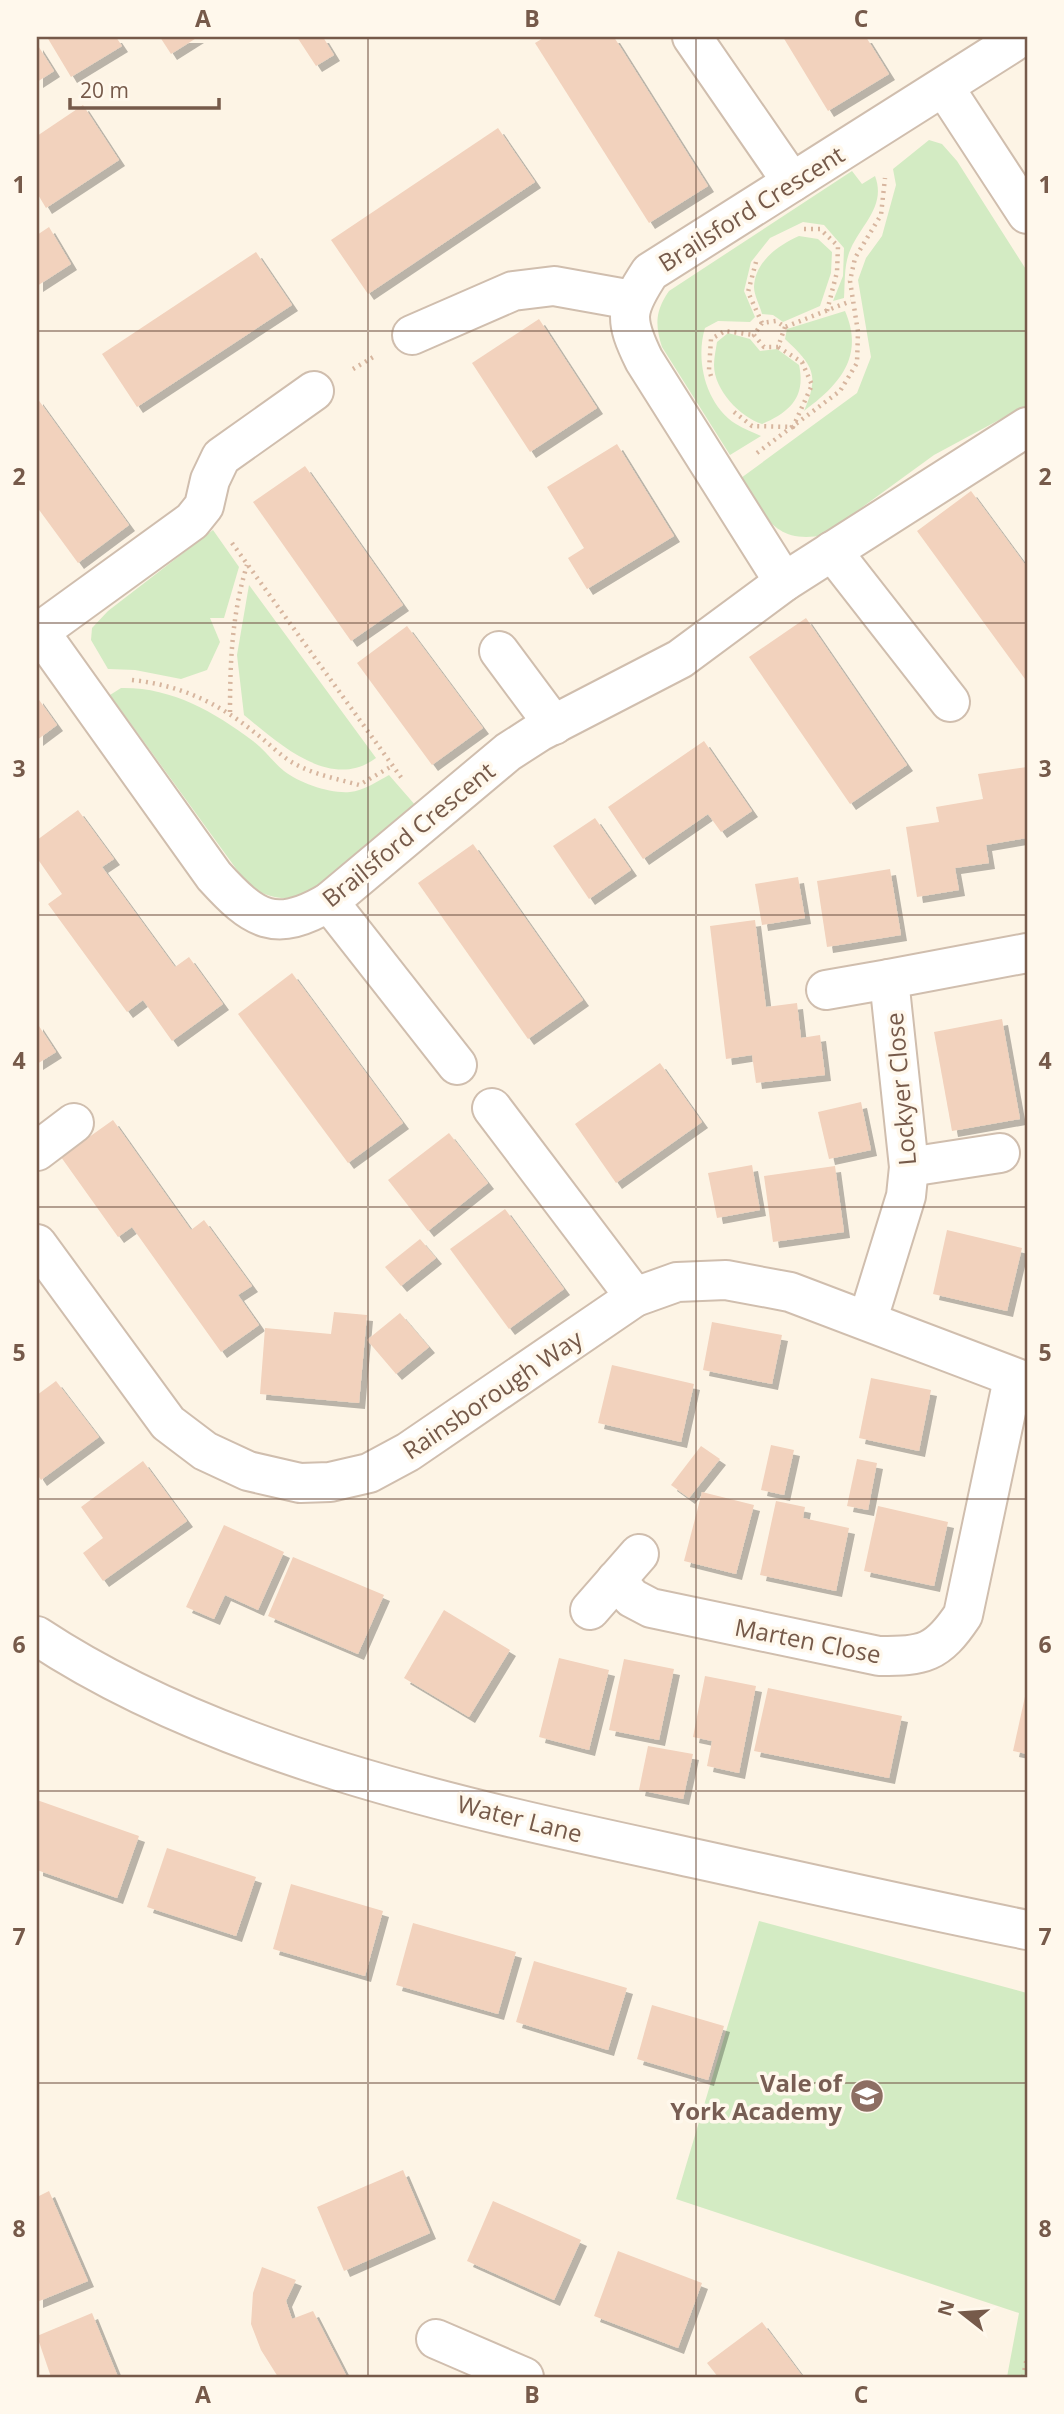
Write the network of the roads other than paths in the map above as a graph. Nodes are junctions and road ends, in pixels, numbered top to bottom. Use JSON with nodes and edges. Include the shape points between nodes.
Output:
{"nodes":[{"id":1,"x":692,"y":37,"type":"edge"},
{"id":2,"x":1012,"y":43,"type":"dead end"},
{"id":3,"x":944,"y":87,"type":"junction"},
{"id":4,"x":792,"y":182,"type":"junction"},
{"id":5,"x":1027,"y":214,"type":"edge"},
{"id":6,"x":632,"y":300,"type":"junction"},
{"id":7,"x":412,"y":335,"type":"road end"},
{"id":8,"x":314,"y":391,"type":"road end"},
{"id":9,"x":1027,"y":427,"type":"edge"},
{"id":10,"x":832,"y":551,"type":"junction"},
{"id":11,"x":784,"y":582,"type":"junction"},
{"id":12,"x":38,"y":630,"type":"edge"},
{"id":13,"x":499,"y":651,"type":"dead end"},
{"id":14,"x":950,"y":702,"type":"dead end"},
{"id":15,"x":554,"y":725,"type":"junction"},
{"id":16,"x":329,"y":902,"type":"junction"},
{"id":17,"x":1027,"y":953,"type":"edge"},
{"id":18,"x":889,"y":979,"type":"junction"},
{"id":19,"x":826,"y":990,"type":"dead end"},
{"id":20,"x":457,"y":1065,"type":"dead end"},
{"id":21,"x":492,"y":1108,"type":"dead end"},
{"id":22,"x":74,"y":1123,"type":"dead end"},
{"id":23,"x":37,"y":1151,"type":"edge"},
{"id":24,"x":1000,"y":1153,"type":"dead end"},
{"id":25,"x":909,"y":1167,"type":"junction"},
{"id":26,"x":37,"y":1244,"type":"edge"},
{"id":27,"x":635,"y":1297,"type":"junction"},
{"id":28,"x":868,"y":1320,"type":"junction"},
{"id":29,"x":1020,"y":1381,"type":"edge"},
{"id":30,"x":590,"y":1610,"type":"dead end"},
{"id":31,"x":37,"y":1636,"type":"edge"},
{"id":32,"x":1027,"y":1930,"type":"edge"},
{"id":33,"x":436,"y":2339,"type":"dead end"},
{"id":34,"x":524,"y":2377,"type":"edge"}],
"edges":[{"from":1,"to":4,"type":"street"},
{"from":2,"to":3,"type":"street","name":"Brailsford Crescent"},
{"from":3,"to":4,"type":"street","name":"Brailsford Crescent"},
{"from":3,"to":5,"type":"street"},
{"from":4,"to":6,"type":"street","name":"Brailsford Crescent","via":[[650,271]]},
{"from":6,"to":7,"type":"street","via":[[554,286],[513,291]]},
{"from":6,"to":11,"type":"street","via":[[630,331],[640,350]]},
{"from":8,"to":12,"type":"street","name":"Brailsford Crescent","via":[[221,457],[209,480],[204,506],[192,521]]},
{"from":9,"to":10,"type":"street","name":"Brailsford Crescent"},
{"from":10,"to":11,"type":"street","name":"Brailsford Crescent"},
{"from":10,"to":14,"type":"street"},
{"from":11,"to":15,"type":"street","name":"Brailsford Crescent","via":[[680,659]]},
{"from":12,"to":16,"type":"street","name":"Brailsford Crescent","via":[[214,876],[239,904],[265,919],[302,918]]},
{"from":13,"to":15,"type":"street"},
{"from":15,"to":16,"type":"street","name":"Brailsford Crescent","via":[[508,752]]},
{"from":16,"to":20,"type":"street"},
{"from":17,"to":18,"type":"street","name":"Lockyer Close"},
{"from":18,"to":19,"type":"street","name":"Lockyer Close"},
{"from":18,"to":25,"type":"street","name":"Lockyer Close"},
{"from":21,"to":27,"type":"street"},
{"from":22,"to":23,"type":"street"},
{"from":24,"to":25,"type":"street"},
{"from":25,"to":28,"type":"street","name":"Lockyer Close","via":[[906,1196]]},
{"from":26,"to":27,"type":"street","name":"Rainsborough Way","via":[[168,1423],[205,1451],[248,1471],[300,1483],[369,1473],[408,1452]]},
{"from":27,"to":28,"type":"street","name":"Rainsborough Way","via":[[677,1282],[726,1280],[790,1292]]},
{"from":28,"to":29,"type":"street","name":"Rainsborough Way"},
{"from":29,"to":30,"type":"street","name":"Marten Close","via":[[963,1615],[945,1642],[914,1656],[878,1656],[651,1608],[632,1598],[628,1567]]},
{"from":31,"to":32,"type":"street","name":"Water Lane","via":[[81,1665],[195,1718],[355,1774],[546,1827]]},
{"from":33,"to":34,"type":"street"}]}
